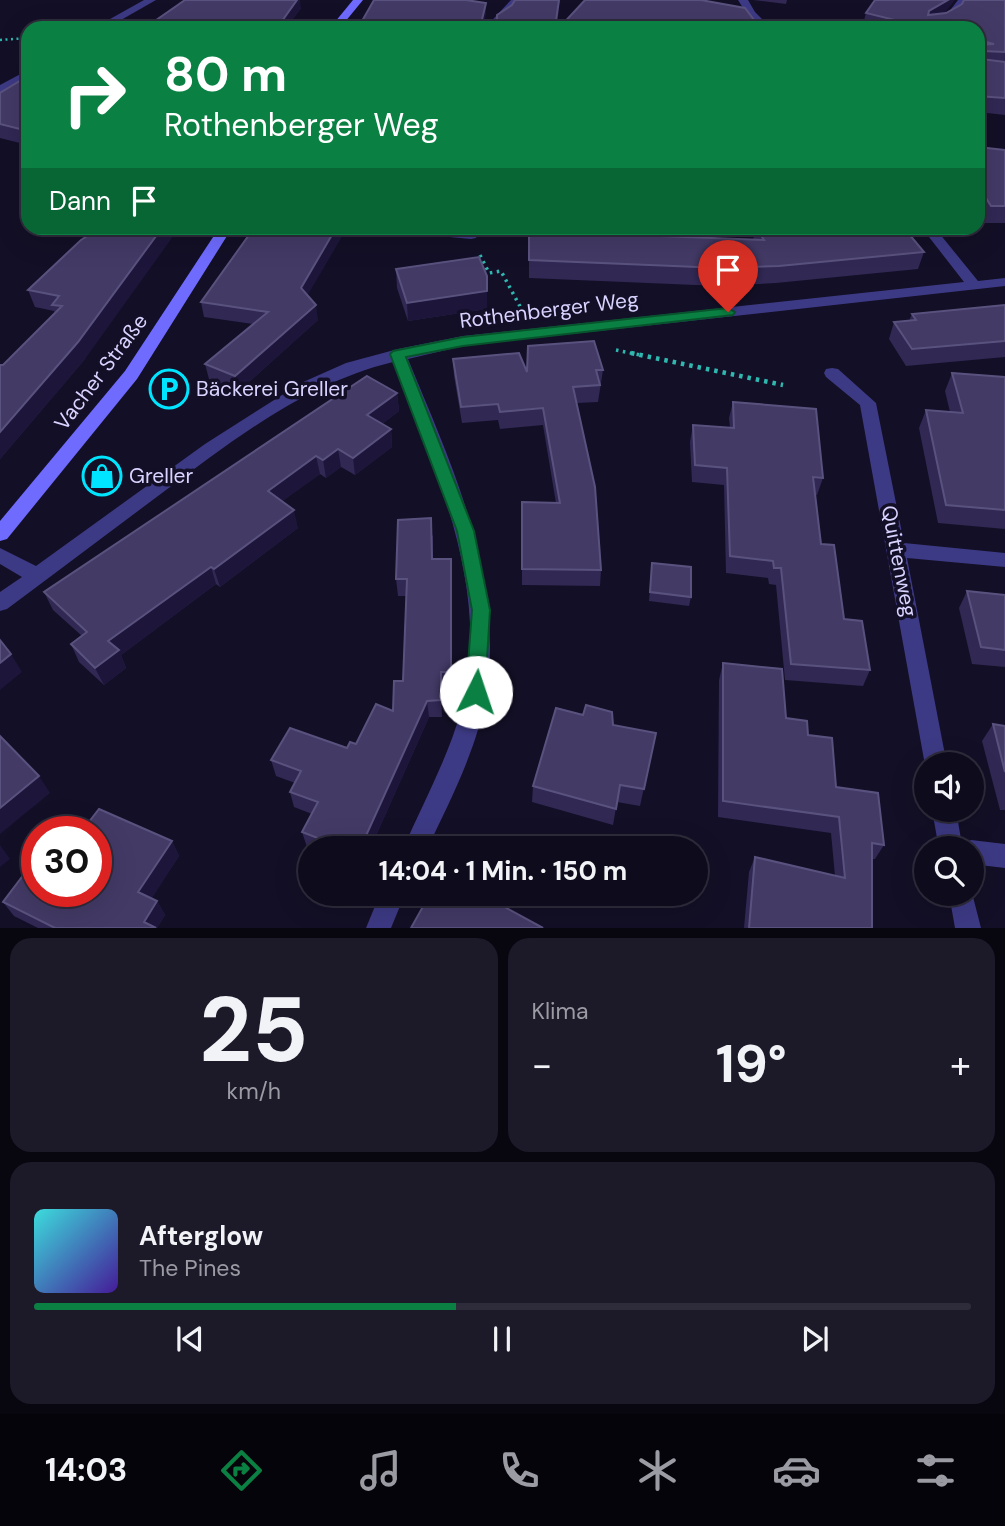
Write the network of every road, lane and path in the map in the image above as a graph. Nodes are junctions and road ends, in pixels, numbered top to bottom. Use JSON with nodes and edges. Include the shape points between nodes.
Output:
{"nodes":[{"id":1,"x":151,"y":0,"type":"edge"},
{"id":2,"x":358,"y":0,"type":"edge"},
{"id":3,"x":516,"y":0,"type":"edge"},
{"id":4,"x":743,"y":0,"type":"edge"},
{"id":5,"x":963,"y":0,"type":"edge"},
{"id":6,"x":740,"y":12,"type":"edge"},
{"id":7,"x":751,"y":14,"type":"junction"},
{"id":8,"x":112,"y":21,"type":"edge"},
{"id":9,"x":341,"y":21,"type":"edge"},
{"id":10,"x":498,"y":21,"type":"edge"},
{"id":11,"x":758,"y":21,"type":"edge"},
{"id":12,"x":945,"y":21,"type":"edge"},
{"id":13,"x":21,"y":38,"type":"edge"},
{"id":14,"x":0,"y":40,"type":"edge"},
{"id":15,"x":21,"y":77,"type":"edge"},
{"id":16,"x":0,"y":90,"type":"edge"},
{"id":17,"x":221,"y":235,"type":"edge"},
{"id":18,"x":474,"y":235,"type":"edge"},
{"id":19,"x":934,"y":235,"type":"edge"},
{"id":20,"x":1005,"y":282,"type":"edge"},
{"id":21,"x":974,"y":285,"type":"junction"},
{"id":22,"x":537,"y":333,"type":"junction"},
{"id":23,"x":605,"y":348,"type":"dead end"},
{"id":24,"x":398,"y":354,"type":"junction"},
{"id":25,"x":832,"y":373,"type":"dead end"},
{"id":26,"x":783,"y":385,"type":"dead end"},
{"id":27,"x":0,"y":534,"type":"edge"},
{"id":28,"x":898,"y":550,"type":"junction"},
{"id":29,"x":0,"y":555,"type":"edge"},
{"id":30,"x":1005,"y":559,"type":"edge"},
{"id":31,"x":37,"y":576,"type":"junction"},
{"id":32,"x":0,"y":603,"type":"edge"},
{"id":33,"x":934,"y":752,"type":"edge"},
{"id":34,"x":421,"y":836,"type":"edge"},
{"id":35,"x":984,"y":854,"type":"edge"},
{"id":36,"x":1005,"y":856,"type":"edge"},
{"id":37,"x":388,"y":906,"type":"edge"},
{"id":38,"x":963,"y":906,"type":"edge"},
{"id":39,"x":378,"y":928,"type":"edge"},
{"id":40,"x":968,"y":928,"type":"edge"}],
"edges":[{"from":1,"to":8,"type":"street"},
{"from":2,"to":9,"type":"street"},
{"from":3,"to":10,"type":"street"},
{"from":4,"to":7,"type":"street"},
{"from":5,"to":12,"type":"street"},
{"from":6,"to":7,"type":"street"},
{"from":7,"to":11,"type":"street"},
{"from":13,"to":14,"type":"path"},
{"from":15,"to":16,"type":"street"},
{"from":17,"to":27,"type":"street","name":"Vacher Straße","via":[[131,375]]},
{"from":18,"to":22,"type":"path","via":[[489,273],[501,271]]},
{"from":19,"to":21,"type":"street"},
{"from":20,"to":21,"type":"street","name":"Rothenberger Weg"},
{"from":21,"to":22,"type":"street","name":"Rothenberger Weg"},
{"from":22,"to":24,"type":"street","name":"Rothenberger Weg"},
{"from":23,"to":26,"type":"path"},
{"from":24,"to":31,"type":"street","name":"Rothenberger Weg","via":[[307,387],[211,448]]},
{"from":24,"to":34,"type":"street","via":[[465,531],[481,610],[476,692],[446,784]]},
{"from":25,"to":28,"type":"street","name":"Quittenweg","via":[[868,403]]},
{"from":28,"to":30,"type":"street"},
{"from":28,"to":33,"type":"street","name":"Quittenweg"},
{"from":29,"to":31,"type":"street"},
{"from":31,"to":32,"type":"street","name":"Rothenberger Weg"},
{"from":35,"to":36,"type":"street"},
{"from":37,"to":39,"type":"street"},
{"from":38,"to":40,"type":"street"}]}
